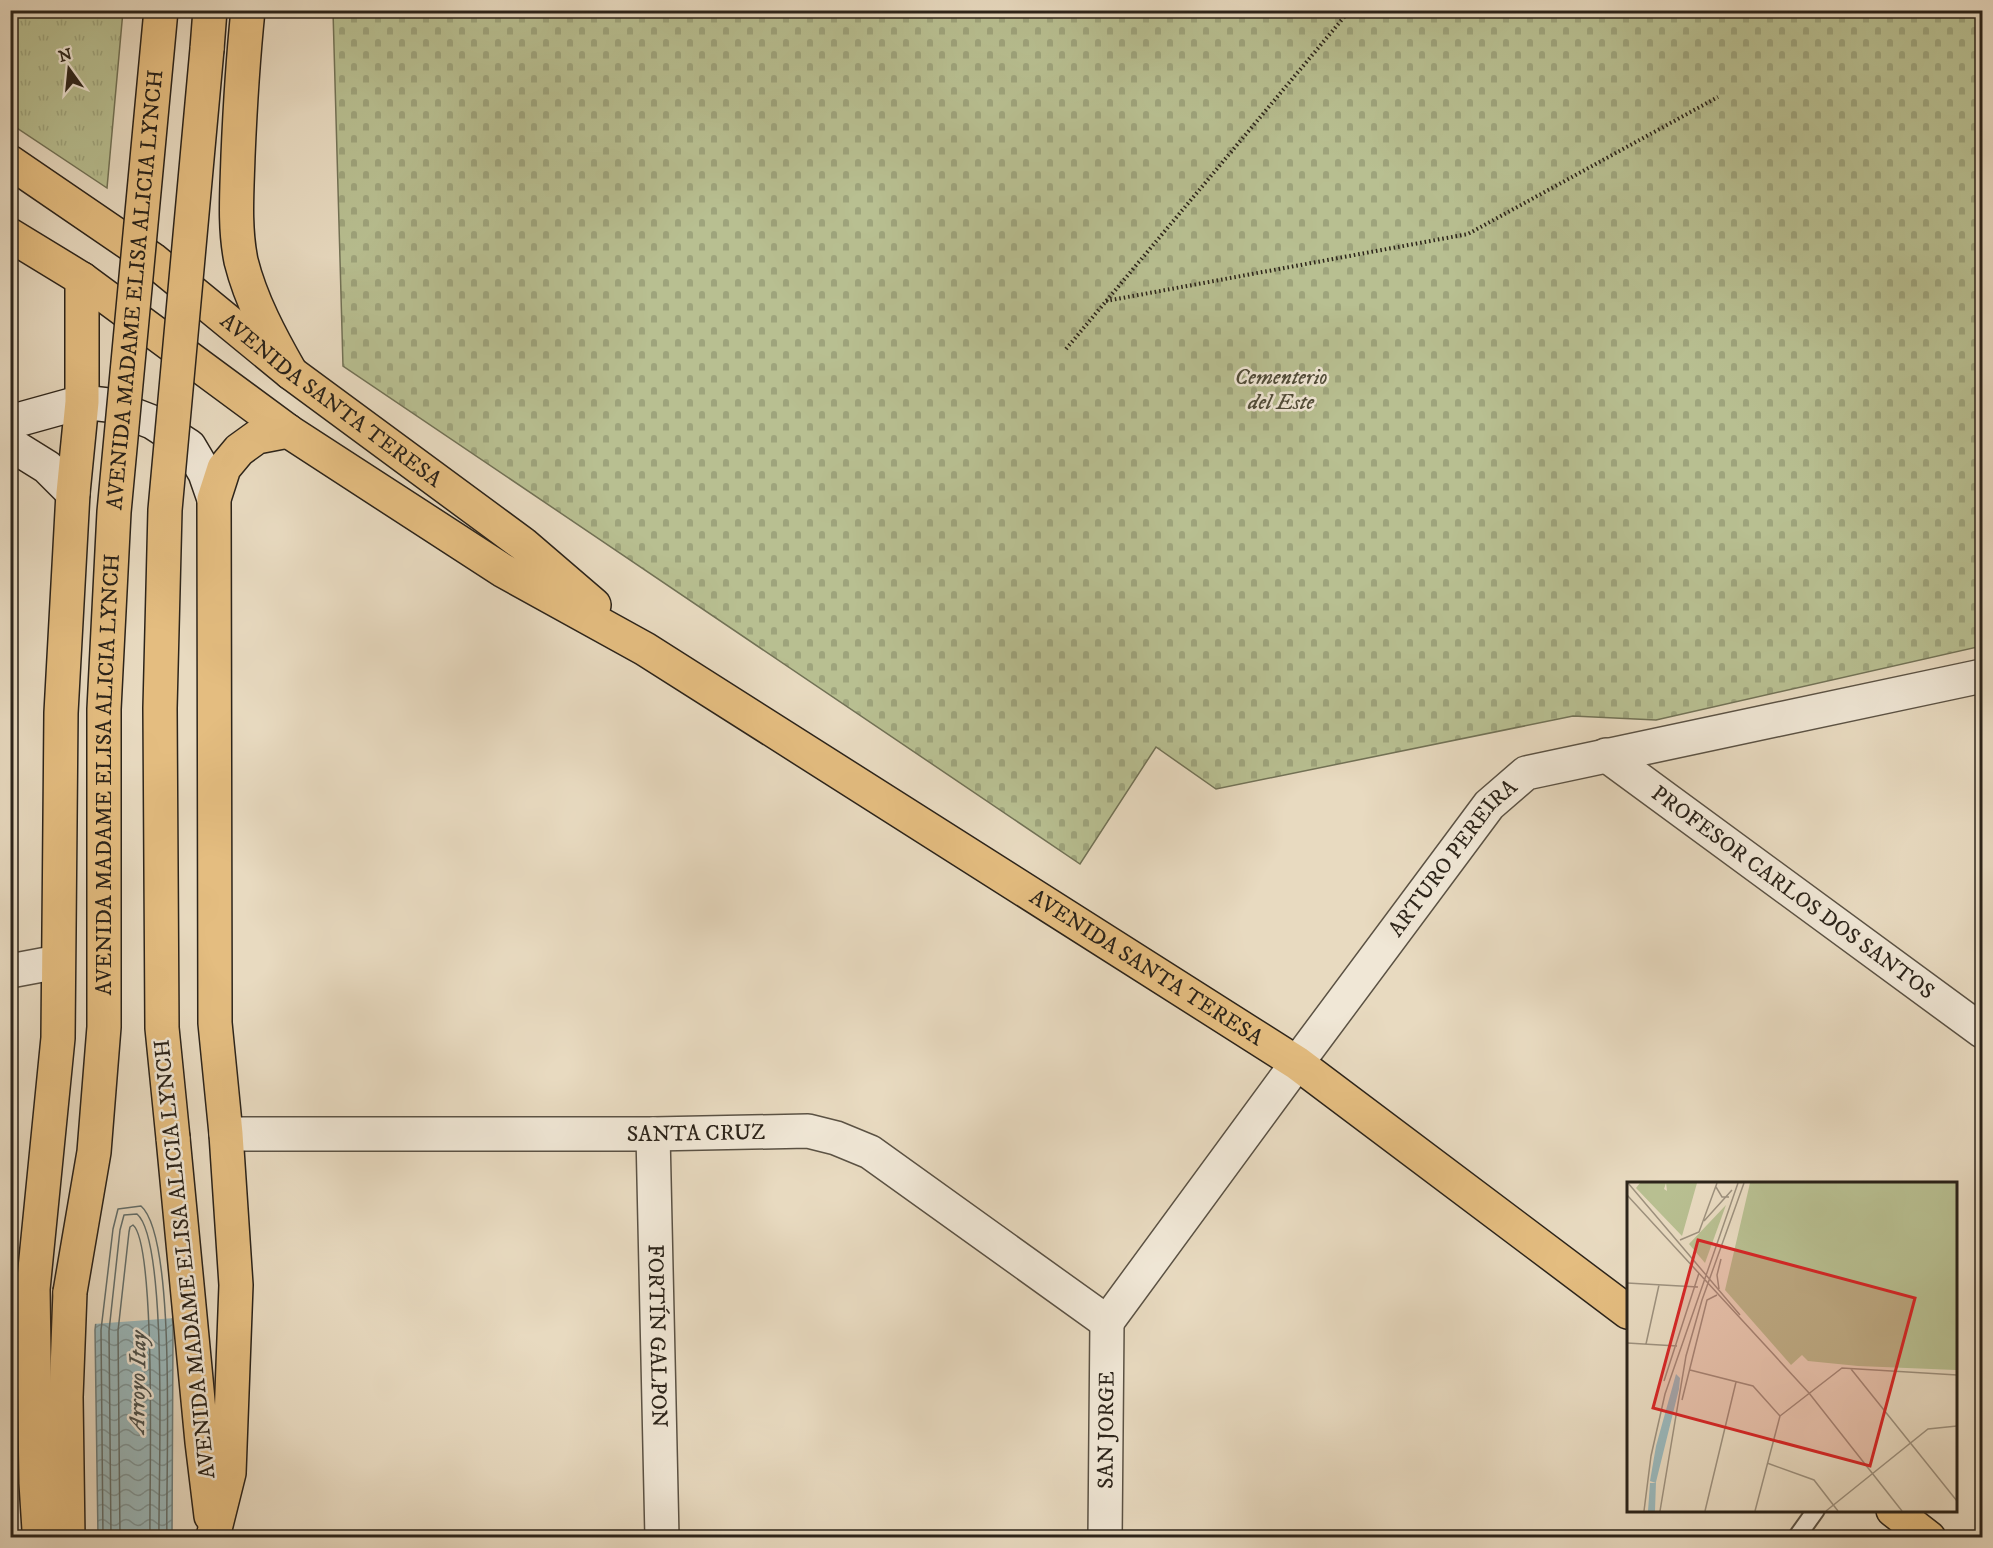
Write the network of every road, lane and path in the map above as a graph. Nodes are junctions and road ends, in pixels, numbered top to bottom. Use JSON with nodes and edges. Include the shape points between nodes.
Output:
{"nodes":[{"id":1,"x":161,"y":10,"type":"edge"},
{"id":2,"x":210,"y":10,"type":"edge"},
{"id":3,"x":248,"y":10,"type":"edge"},
{"id":4,"x":1350,"y":10,"type":"edge"},
{"id":5,"x":1718,"y":98,"type":"dead end"},
{"id":6,"x":10,"y":162,"type":"edge"},
{"id":7,"x":10,"y":235,"type":"edge"},
{"id":8,"x":82,"y":279,"type":"junction"},
{"id":9,"x":1106,"y":301,"type":"junction"},
{"id":10,"x":1066,"y":349,"type":"dead end"},
{"id":11,"x":291,"y":373,"type":"junction"},
{"id":12,"x":82,"y":402,"type":"junction"},
{"id":13,"x":10,"y":422,"type":"edge"},
{"id":14,"x":288,"y":431,"type":"junction"},
{"id":15,"x":10,"y":444,"type":"edge"},
{"id":16,"x":73,"y":493,"type":"junction"},
{"id":17,"x":214,"y":499,"type":"junction"},
{"id":18,"x":645,"y":650,"type":"junction"},
{"id":19,"x":1983,"y":676,"type":"edge"},
{"id":20,"x":1606,"y":754,"type":"junction"},
{"id":21,"x":57,"y":962,"type":"junction"},
{"id":22,"x":10,"y":971,"type":"edge"},
{"id":23,"x":1983,"y":1031,"type":"edge"},
{"id":24,"x":1296,"y":1063,"type":"junction"},
{"id":25,"x":226,"y":1134,"type":"junction"},
{"id":26,"x":653,"y":1134,"type":"junction"},
{"id":27,"x":1627,"y":1311,"type":"edge"},
{"id":28,"x":1107,"y":1322,"type":"junction"},
{"id":29,"x":1815,"y":1512,"type":"edge"},
{"id":30,"x":1896,"y":1512,"type":"edge"},
{"id":31,"x":213,"y":1537,"type":"edge"},
{"id":32,"x":42,"y":1538,"type":"edge"},
{"id":33,"x":68,"y":1538,"type":"edge"},
{"id":34,"x":663,"y":1538,"type":"edge"},
{"id":35,"x":1104,"y":1538,"type":"edge"},
{"id":36,"x":1796,"y":1538,"type":"edge"},
{"id":37,"x":1929,"y":1538,"type":"edge"}],
"edges":[{"from":1,"to":33,"type":"main road","name":"AVENIDA MADAME ELISA ALICIA LYNCH","bridge":true,"via":[[114,512],[104,709],[104,1027],[94,1152],[70,1292],[66,1397]]},
{"from":2,"to":31,"type":"main road","name":"AVENIDA MADAME ELISA ALICIA LYNCH","bridge":true,"via":[[165,510],[160,708],[162,1028]]},
{"from":3,"to":11,"type":"main road","via":[[235,218],[253,297]]},
{"from":4,"to":9,"type":"path"},
{"from":5,"to":9,"type":"path","via":[[1468,234]]},
{"from":6,"to":11,"type":"main road","name":"AVENIDA SANTA TERESA","via":[[152,259]]},
{"from":7,"to":8,"type":"main road","name":"AVENIDA SANTA TERESA"},
{"from":8,"to":12,"type":"main road"},
{"from":8,"to":14,"type":"main road","name":"AVENIDA SANTA TERESA"},
{"from":9,"to":10,"type":"path"},
{"from":11,"to":18,"type":"main road","name":"AVENIDA SANTA TERESA","via":[[523,544]]},
{"from":12,"to":13,"type":"street"},
{"from":12,"to":16,"type":"main road"},
{"from":12,"to":17,"type":"street","via":[[108,405],[152,422],[189,446]]},
{"from":14,"to":17,"type":"main road","via":[[257,436],[239,450],[224,468]]},
{"from":14,"to":18,"type":"main road","name":"AVENIDA SANTA TERESA","via":[[502,570]]},
{"from":15,"to":16,"type":"street","via":[[47,467]]},
{"from":16,"to":21,"type":"main road","via":[[63,650]]},
{"from":17,"to":25,"type":"main road","via":[[215,1023]]},
{"from":18,"to":24,"type":"main road","name":"AVENIDA SANTA TERESA"},
{"from":19,"to":20,"type":"street","name":"ARTURO PEREIRA"},
{"from":20,"to":23,"type":"street","name":"PROFESOR CARLOS DOS SANTOS"},
{"from":20,"to":24,"type":"street","name":"ARTURO PEREIRA","via":[[1526,773],[1489,805]]},
{"from":21,"to":22,"type":"street"},
{"from":21,"to":32,"type":"main road","via":[[58,1038],[33,1289],[36,1483]]},
{"from":24,"to":27,"type":"main road","name":"AVENIDA SANTA TERESA"},
{"from":24,"to":28,"type":"street","name":"ARTURO PEREIRA"},
{"from":25,"to":26,"type":"street","name":"SANTA CRUZ"},
{"from":25,"to":31,"type":"main road","via":[[236,1285],[228,1473]]},
{"from":26,"to":28,"type":"street","name":"SANTA CRUZ","via":[[808,1131],[870,1152]]},
{"from":26,"to":34,"type":"street","name":"FORTÍN GALPON"},
{"from":28,"to":35,"type":"street","name":"SAN JORGE"},
{"from":29,"to":36,"type":"lane"},
{"from":30,"to":37,"type":"main road"}]}
